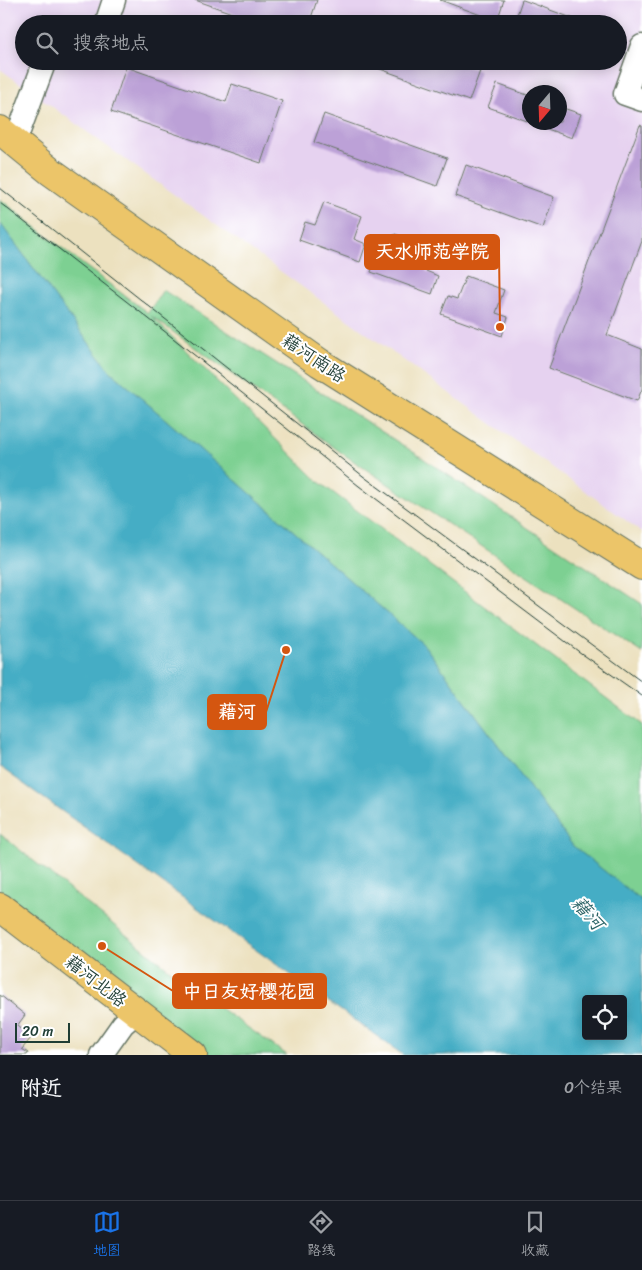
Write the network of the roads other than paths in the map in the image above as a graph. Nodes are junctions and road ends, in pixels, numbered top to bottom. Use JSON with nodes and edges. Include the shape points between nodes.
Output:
{"nodes":[{"id":1,"x":114,"y":0,"type":"edge"},
{"id":2,"x":109,"y":15,"type":"edge"},
{"id":3,"x":642,"y":46,"type":"edge"},
{"id":4,"x":41,"y":70,"type":"edge"},
{"id":5,"x":642,"y":100,"type":"edge"},
{"id":6,"x":8,"y":136,"type":"edge"},
{"id":7,"x":642,"y":566,"type":"edge"},
{"id":8,"x":0,"y":907,"type":"edge"},
{"id":9,"x":0,"y":930,"type":"edge"},
{"id":10,"x":130,"y":1018,"type":"junction"},
{"id":11,"x":101,"y":1055,"type":"edge"},
{"id":12,"x":163,"y":1055,"type":"edge"},
{"id":13,"x":193,"y":1055,"type":"edge"}],
"edges":[{"from":1,"to":2,"type":"street"},
{"from":3,"to":5,"type":"street","via":[[624,94]]},
{"from":4,"to":6,"type":"street"},
{"from":6,"to":7,"type":"main road","name":"藉河南路","via":[[50,171],[320,364]]},
{"from":8,"to":10,"type":"main road","name":"藉河北路"},
{"from":9,"to":10,"type":"main road","name":"藉河北路"},
{"from":10,"to":11,"type":"street"},
{"from":10,"to":12,"type":"main road","name":"藉河北路"},
{"from":10,"to":13,"type":"main road","name":"藉河北路"}]}
